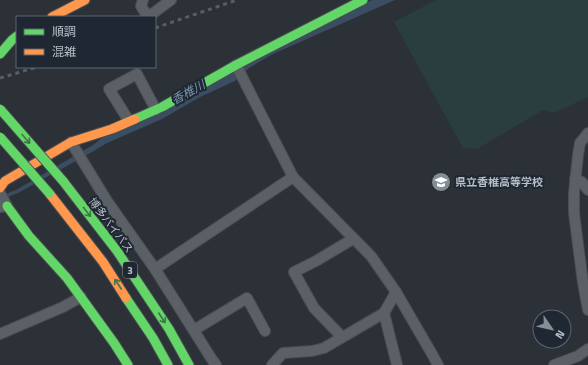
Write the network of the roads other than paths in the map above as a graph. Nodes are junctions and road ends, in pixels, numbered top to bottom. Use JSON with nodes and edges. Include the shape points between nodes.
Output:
{"nodes":[{"id":1,"x":85,"y":0,"type":"edge"},
{"id":2,"x":143,"y":0,"type":"edge"},
{"id":3,"x":171,"y":0,"type":"edge"},
{"id":4,"x":363,"y":0,"type":"edge"},
{"id":5,"x":54,"y":16,"type":"edge"},
{"id":6,"x":147,"y":16,"type":"edge"},
{"id":7,"x":149,"y":16,"type":"edge"},
{"id":8,"x":16,"y":37,"type":"edge"},
{"id":9,"x":0,"y":54,"type":"edge"},
{"id":10,"x":236,"y":65,"type":"junction"},
{"id":11,"x":0,"y":109,"type":"edge"},
{"id":12,"x":156,"y":110,"type":"junction"},
{"id":13,"x":129,"y":121,"type":"junction"},
{"id":14,"x":588,"y":133,"type":"edge"},
{"id":15,"x":0,"y":137,"type":"edge"},
{"id":16,"x":71,"y":142,"type":"junction"},
{"id":17,"x":293,"y":177,"type":"junction"},
{"id":18,"x":575,"y":179,"type":"junction"},
{"id":19,"x":0,"y":188,"type":"edge"},
{"id":20,"x":588,"y":190,"type":"edge"},
{"id":21,"x":0,"y":193,"type":"edge"},
{"id":22,"x":4,"y":206,"type":"edge"},
{"id":23,"x":354,"y":238,"type":"junction"},
{"id":24,"x":155,"y":269,"type":"junction"},
{"id":25,"x":396,"y":292,"type":"junction"},
{"id":26,"x":81,"y":296,"type":"junction"},
{"id":27,"x":588,"y":310,"type":"edge"},
{"id":28,"x":384,"y":313,"type":"junction"},
{"id":29,"x":194,"y":330,"type":"junction"},
{"id":30,"x":265,"y":331,"type":"dead end"},
{"id":31,"x":0,"y":334,"type":"edge"},
{"id":32,"x":342,"y":337,"type":"junction"},
{"id":33,"x":588,"y":349,"type":"edge"},
{"id":34,"x":580,"y":360,"type":"edge"},
{"id":35,"x":128,"y":365,"type":"edge"},
{"id":36,"x":168,"y":365,"type":"edge"},
{"id":37,"x":189,"y":365,"type":"edge"},
{"id":38,"x":216,"y":365,"type":"edge"},
{"id":39,"x":272,"y":365,"type":"edge"},
{"id":40,"x":397,"y":365,"type":"edge"},
{"id":41,"x":438,"y":365,"type":"edge"},
{"id":42,"x":554,"y":365,"type":"edge"}],
"edges":[{"from":1,"to":5,"type":"main road"},
{"from":2,"to":6,"type":"street","via":[[141,6]]},
{"from":3,"to":7,"type":"street"},
{"from":4,"to":10,"type":"main road"},
{"from":8,"to":9,"type":"main road"},
{"from":10,"to":12,"type":"main road"},
{"from":10,"to":17,"type":"street"},
{"from":11,"to":37,"type":"main road","name":"博多バイパス","number":"3","one_way":true,"bridge":true,"via":[[63,181],[117,251],[169,329]]},
{"from":12,"to":13,"type":"main road"},
{"from":12,"to":13,"type":"street","via":[[137,74],[109,89]]},
{"from":13,"to":16,"type":"main road"},
{"from":14,"to":18,"type":"street","via":[[580,143]]},
{"from":36,"to":15,"type":"main road","number":"3","one_way":true,"bridge":true,"via":[[103,262],[49,192]]},
{"from":16,"to":19,"type":"main road","via":[[5,181]]},
{"from":16,"to":24,"type":"street","via":[[107,201]]},
{"from":17,"to":23,"type":"street"},
{"from":17,"to":24,"type":"street"},
{"from":18,"to":20,"type":"street","via":[[582,182]]},
{"from":18,"to":27,"type":"street","via":[[574,213]]},
{"from":21,"to":22,"type":"street"},
{"from":22,"to":26,"type":"main road"},
{"from":23,"to":25,"type":"street","via":[[371,256]]},
{"from":23,"to":32,"type":"street","via":[[294,272],[314,308]]},
{"from":24,"to":29,"type":"street"},
{"from":25,"to":28,"type":"street"},
{"from":25,"to":41,"type":"street"},
{"from":26,"to":31,"type":"street","via":[[63,307]]},
{"from":26,"to":35,"type":"main road"},
{"from":28,"to":32,"type":"street"},
{"from":28,"to":40,"type":"street"},
{"from":29,"to":30,"type":"street","via":[[247,298]]},
{"from":29,"to":38,"type":"street"},
{"from":32,"to":39,"type":"street","via":[[324,348],[283,353]]},
{"from":33,"to":34,"type":"street"},
{"from":34,"to":42,"type":"street"}]}
